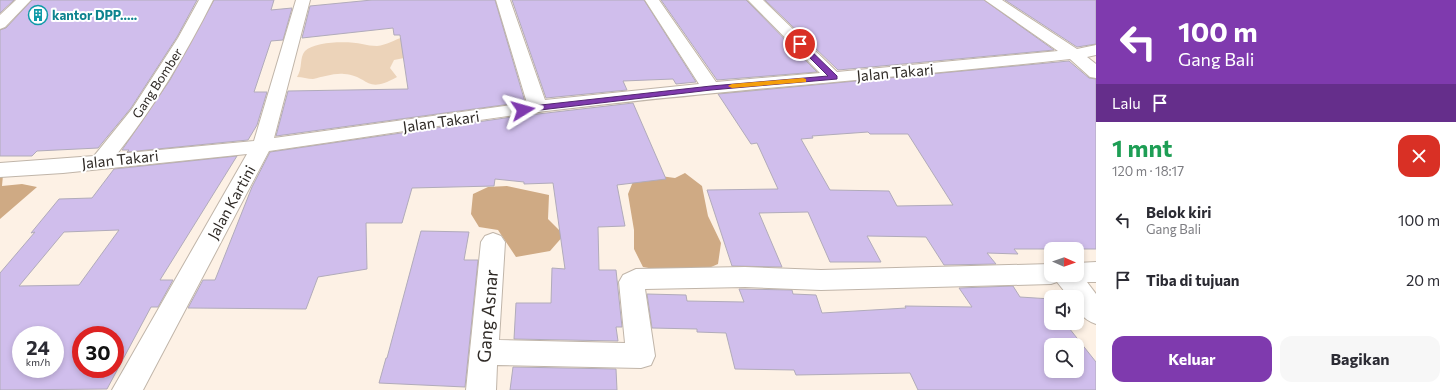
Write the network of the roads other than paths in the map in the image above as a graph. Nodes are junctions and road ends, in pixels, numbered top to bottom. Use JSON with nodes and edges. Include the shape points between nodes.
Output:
{"nodes":[{"id":1,"x":24,"y":0,"type":"edge"},
{"id":2,"x":206,"y":0,"type":"edge"},
{"id":3,"x":303,"y":0,"type":"edge"},
{"id":4,"x":503,"y":0,"type":"edge"},
{"id":5,"x":652,"y":0,"type":"edge"},
{"id":6,"x":755,"y":0,"type":"edge"},
{"id":7,"x":992,"y":0,"type":"edge"},
{"id":8,"x":0,"y":24,"type":"edge"},
{"id":9,"x":1096,"y":50,"type":"edge"},
{"id":10,"x":1074,"y":54,"type":"junction"},
{"id":11,"x":1096,"y":73,"type":"edge"},
{"id":12,"x":834,"y":78,"type":"junction"},
{"id":13,"x":711,"y":88,"type":"junction"},
{"id":14,"x":538,"y":107,"type":"junction"},
{"id":15,"x":262,"y":146,"type":"junction"},
{"id":16,"x":101,"y":161,"type":"junction"},
{"id":17,"x":0,"y":170,"type":"edge"},
{"id":18,"x":493,"y":242,"type":"dead end"},
{"id":19,"x":1096,"y":272,"type":"edge"},
{"id":20,"x":1084,"y":273,"type":"edge"},
{"id":21,"x":1044,"y":274,"type":"edge"},
{"id":22,"x":1072,"y":282,"type":"edge"},
{"id":23,"x":1096,"y":313,"type":"edge"},
{"id":24,"x":484,"y":352,"type":"junction"},
{"id":25,"x":127,"y":390,"type":"edge"},
{"id":26,"x":481,"y":390,"type":"edge"}],
"edges":[{"from":1,"to":8,"type":"street"},
{"from":2,"to":16,"type":"street","name":"Gang Bomber","via":[[186,38],[140,112]]},
{"from":3,"to":15,"type":"street","name":"Jalan Kartini"},
{"from":4,"to":14,"type":"street"},
{"from":5,"to":13,"type":"street"},
{"from":6,"to":12,"type":"street"},
{"from":7,"to":10,"type":"street"},
{"from":9,"to":10,"type":"street","name":"Jalan Takari"},
{"from":10,"to":11,"type":"street"},
{"from":10,"to":12,"type":"street","name":"Jalan Takari"},
{"from":12,"to":13,"type":"street","name":"Jalan Takari"},
{"from":13,"to":14,"type":"street","name":"Jalan Takari"},
{"from":14,"to":15,"type":"street","name":"Jalan Takari"},
{"from":15,"to":16,"type":"street","name":"Jalan Takari"},
{"from":15,"to":25,"type":"street","name":"Jalan Kartini"},
{"from":16,"to":17,"type":"street","name":"Jalan Takari"},
{"from":18,"to":24,"type":"street","name":"Gang Asnar"},
{"from":19,"to":20,"type":"street"},
{"from":21,"to":24,"type":"street","via":[[884,280],[745,277],[636,279],[632,282],[632,287],[641,356]]},
{"from":22,"to":23,"type":"street"},
{"from":24,"to":26,"type":"street","name":"Gang Asnar"}]}
